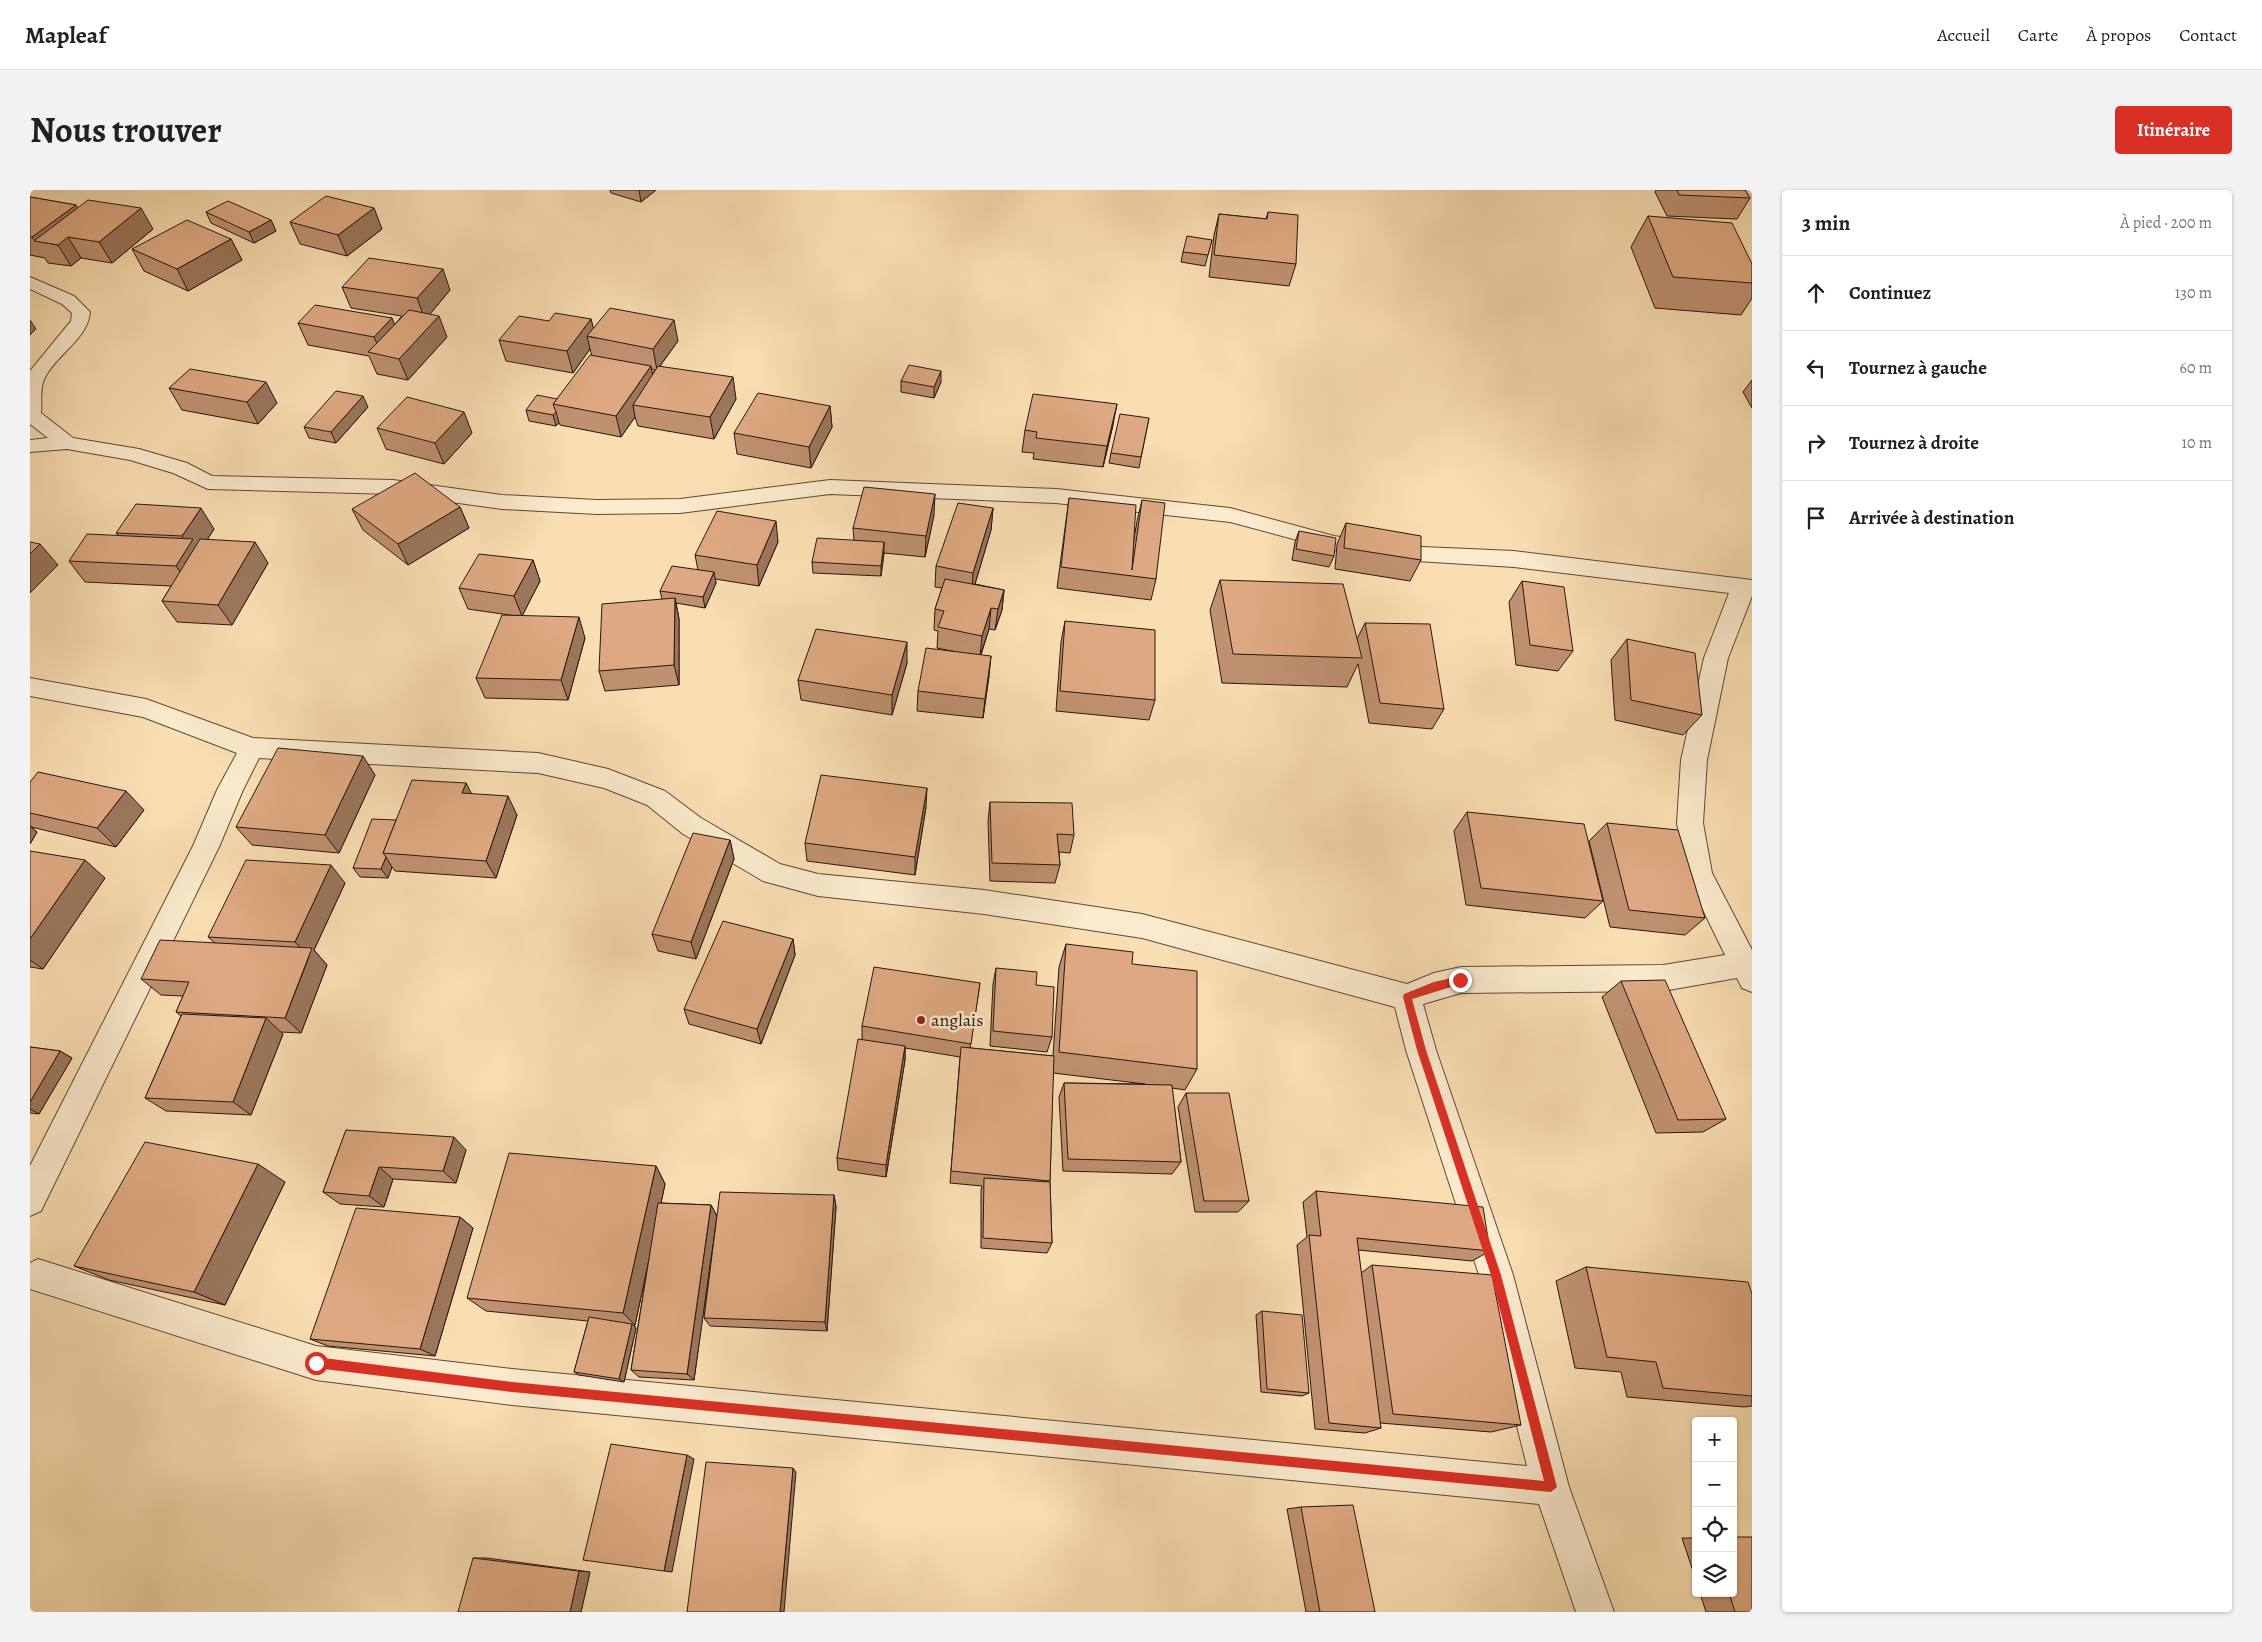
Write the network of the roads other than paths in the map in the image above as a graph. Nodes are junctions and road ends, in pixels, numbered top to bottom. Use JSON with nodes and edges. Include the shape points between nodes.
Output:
{"nodes":[{"id":1,"x":30,"y":282,"type":"edge"},
{"id":2,"x":31,"y":416,"type":"edge"},
{"id":3,"x":67,"y":443,"type":"junction"},
{"id":4,"x":30,"y":446,"type":"edge"},
{"id":5,"x":1748,"y":587,"type":"edge"},
{"id":6,"x":30,"y":687,"type":"edge"},
{"id":7,"x":252,"y":748,"type":"junction"},
{"id":8,"x":1748,"y":971,"type":"edge"},
{"id":9,"x":1407,"y":997,"type":"junction"},
{"id":10,"x":30,"y":1200,"type":"edge"},
{"id":11,"x":32,"y":1282,"type":"edge"},
{"id":12,"x":1551,"y":1487,"type":"junction"},
{"id":13,"x":1595,"y":1612,"type":"edge"}],
"edges":[{"from":1,"to":2,"type":"street","via":[[68,300],[81,312],[80,322],[43,365],[33,383]]},
{"from":2,"to":3,"type":"street"},
{"from":3,"to":4,"type":"street"},
{"from":3,"to":5,"type":"street","via":[[132,454],[180,468],[208,482],[393,487],[502,502],[597,507],[680,506],[830,487],[1105,500],[1230,515],[1334,544],[1400,553],[1514,559]]},
{"from":5,"to":8,"type":"street","via":[[1714,667],[1694,760],[1690,823],[1699,873]]},
{"from":6,"to":7,"type":"street","via":[[146,708]]},
{"from":7,"to":9,"type":"street","via":[[547,765],[608,779],[656,798],[692,826],[773,873],[818,885],[984,902],[1142,926]]},
{"from":7,"to":10,"type":"street"},
{"from":8,"to":9,"type":"street","via":[[1663,978],[1460,980]]},
{"from":9,"to":12,"type":"street","via":[[1496,1275]]},
{"from":11,"to":12,"type":"street","via":[[316,1363],[512,1387]]},
{"from":12,"to":13,"type":"street"}]}
